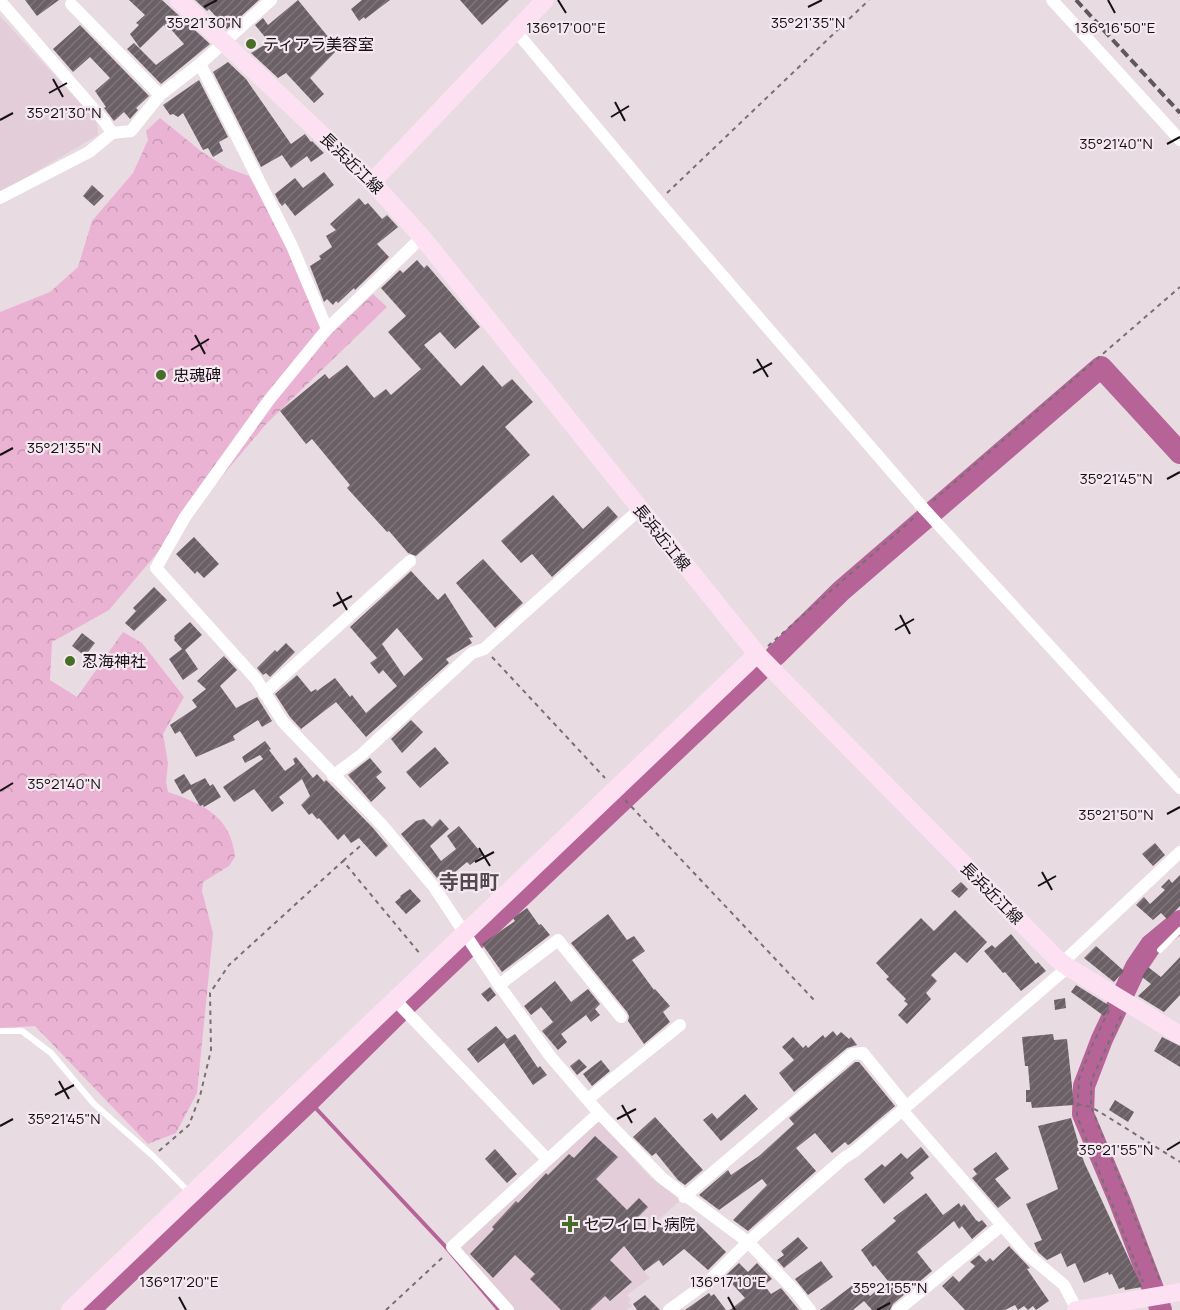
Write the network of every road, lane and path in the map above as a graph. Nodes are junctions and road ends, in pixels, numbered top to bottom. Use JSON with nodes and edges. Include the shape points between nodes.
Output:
{"nodes":[{"id":1,"x":179,"y":0,"type":"edge"},
{"id":2,"x":271,"y":0,"type":"edge"},
{"id":3,"x":545,"y":0,"type":"edge"},
{"id":4,"x":869,"y":0,"type":"edge"},
{"id":5,"x":1052,"y":0,"type":"edge"},
{"id":6,"x":0,"y":1,"type":"edge"},
{"id":7,"x":71,"y":4,"type":"dead end"},
{"id":8,"x":515,"y":30,"type":"junction"},
{"id":9,"x":225,"y":42,"type":"junction"},
{"id":10,"x":200,"y":64,"type":"junction"},
{"id":11,"x":160,"y":95,"type":"junction"},
{"id":12,"x":112,"y":133,"type":"junction"},
{"id":13,"x":1180,"y":140,"type":"edge"},
{"id":14,"x":372,"y":182,"type":"junction"},
{"id":15,"x":0,"y":198,"type":"edge"},
{"id":16,"x":659,"y":202,"type":"junction"},
{"id":17,"x":422,"y":237,"type":"junction"},
{"id":18,"x":1180,"y":287,"type":"edge"},
{"id":19,"x":327,"y":328,"type":"junction"},
{"id":20,"x":640,"y":509,"type":"junction"},
{"id":21,"x":928,"y":513,"type":"junction"},
{"id":22,"x":410,"y":561,"type":"dead end"},
{"id":23,"x":484,"y":649,"type":"junction"},
{"id":24,"x":764,"y":651,"type":"junction"},
{"id":25,"x":264,"y":693,"type":"junction"},
{"id":26,"x":333,"y":777,"type":"junction"},
{"id":27,"x":1180,"y":788,"type":"edge"},
{"id":28,"x":616,"y":790,"type":"junction"},
{"id":29,"x":629,"y":804,"type":"dead end"},
{"id":30,"x":383,"y":826,"type":"junction"},
{"id":31,"x":1180,"y":853,"type":"edge"},
{"id":32,"x":343,"y":861,"type":"junction"},
{"id":33,"x":1180,"y":930,"type":"edge"},
{"id":34,"x":470,"y":940,"type":"junction"},
{"id":35,"x":1160,"y":950,"type":"dead end"},
{"id":36,"x":1065,"y":965,"type":"junction"},
{"id":37,"x":431,"y":966,"type":"junction"},
{"id":38,"x":499,"y":985,"type":"junction"},
{"id":39,"x":1122,"y":1000,"type":"junction"},
{"id":40,"x":815,"y":1001,"type":"dead end"},
{"id":41,"x":401,"y":1006,"type":"junction"},
{"id":42,"x":621,"y":1017,"type":"dead end"},
{"id":43,"x":680,"y":1025,"type":"dead end"},
{"id":44,"x":0,"y":1031,"type":"edge"},
{"id":45,"x":1180,"y":1035,"type":"edge"},
{"id":46,"x":588,"y":1099,"type":"junction"},
{"id":47,"x":1077,"y":1104,"type":"junction"},
{"id":48,"x":1091,"y":1107,"type":"junction"},
{"id":49,"x":904,"y":1108,"type":"junction"},
{"id":50,"x":599,"y":1113,"type":"junction"},
{"id":51,"x":153,"y":1156,"type":"junction"},
{"id":52,"x":548,"y":1159,"type":"junction"},
{"id":53,"x":1180,"y":1162,"type":"edge"},
{"id":54,"x":192,"y":1194,"type":"junction"},
{"id":55,"x":684,"y":1197,"type":"junction"},
{"id":56,"x":1001,"y":1226,"type":"junction"},
{"id":57,"x":748,"y":1242,"type":"junction"},
{"id":58,"x":443,"y":1257,"type":"dead end"},
{"id":59,"x":1165,"y":1295,"type":"edge"},
{"id":60,"x":70,"y":1310,"type":"edge"},
{"id":61,"x":386,"y":1310,"type":"edge"},
{"id":62,"x":508,"y":1310,"type":"edge"},
{"id":63,"x":669,"y":1310,"type":"edge"},
{"id":64,"x":810,"y":1310,"type":"edge"},
{"id":65,"x":898,"y":1310,"type":"edge"},
{"id":66,"x":1076,"y":1310,"type":"edge"}],
"edges":[{"from":1,"to":9,"type":"main road","name":"長浜近江線"},
{"from":2,"to":9,"type":"street"},
{"from":3,"to":8,"type":"main road"},
{"from":4,"to":16,"type":"path"},
{"from":5,"to":13,"type":"street"},
{"from":6,"to":12,"type":"street"},
{"from":7,"to":11,"type":"street"},
{"from":8,"to":14,"type":"main road"},
{"from":8,"to":16,"type":"street"},
{"from":9,"to":10,"type":"street"},
{"from":9,"to":14,"type":"main road","name":"長浜近江線"},
{"from":10,"to":11,"type":"street"},
{"from":10,"to":19,"type":"street","via":[[297,256]]},
{"from":11,"to":12,"type":"street","via":[[130,131]]},
{"from":12,"to":15,"type":"street","via":[[89,152]]},
{"from":14,"to":17,"type":"main road","name":"長浜近江線"},
{"from":16,"to":21,"type":"street"},
{"from":17,"to":19,"type":"street"},
{"from":17,"to":20,"type":"main road","name":"長浜近江線"},
{"from":18,"to":21,"type":"path"},
{"from":19,"to":25,"type":"street","via":[[192,507],[156,568],[256,679]]},
{"from":20,"to":23,"type":"street"},
{"from":20,"to":24,"type":"main road","name":"長浜近江線"},
{"from":21,"to":24,"type":"path"},
{"from":21,"to":27,"type":"street"},
{"from":22,"to":25,"type":"street"},
{"from":23,"to":26,"type":"street","via":[[472,653]]},
{"from":23,"to":28,"type":"path"},
{"from":24,"to":28,"type":"main road"},
{"from":24,"to":36,"type":"main road","name":"長浜近江線"},
{"from":25,"to":26,"type":"street","via":[[283,722]]},
{"from":26,"to":30,"type":"street"},
{"from":28,"to":34,"type":"main road"},
{"from":29,"to":40,"type":"path"},
{"from":30,"to":32,"type":"path"},
{"from":30,"to":34,"type":"street","via":[[434,887]]},
{"from":31,"to":36,"type":"street"},
{"from":32,"to":37,"type":"path"},
{"from":32,"to":51,"type":"path","via":[[229,965],[210,993],[211,1050],[200,1096],[189,1125]]},
{"from":33,"to":35,"type":"lane"},
{"from":34,"to":37,"type":"main road"},
{"from":34,"to":38,"type":"street"},
{"from":36,"to":39,"type":"main road","name":"長浜近江線"},
{"from":36,"to":49,"type":"street"},
{"from":37,"to":41,"type":"main road"},
{"from":38,"to":42,"type":"street","via":[[558,940]]},
{"from":38,"to":46,"type":"street","via":[[550,1056]]},
{"from":39,"to":45,"type":"main road","name":"長浜近江線"},
{"from":39,"to":47,"type":"path","via":[[1090,1050],[1079,1079]]},
{"from":39,"to":48,"type":"path","via":[[1116,1025],[1090,1081]]},
{"from":41,"to":52,"type":"street"},
{"from":41,"to":54,"type":"main road"},
{"from":43,"to":46,"type":"street"},
{"from":44,"to":51,"type":"lane","via":[[22,1031],[51,1053],[94,1104]]},
{"from":46,"to":50,"type":"street"},
{"from":47,"to":48,"type":"path"},
{"from":47,"to":59,"type":"path","via":[[1077,1116]]},
{"from":48,"to":53,"type":"path"},
{"from":48,"to":59,"type":"path"},
{"from":49,"to":55,"type":"street","via":[[863,1053],[852,1054]]},
{"from":49,"to":56,"type":"street"},
{"from":49,"to":57,"type":"street"},
{"from":50,"to":52,"type":"street"},
{"from":50,"to":55,"type":"street"},
{"from":51,"to":54,"type":"lane"},
{"from":52,"to":62,"type":"street","via":[[453,1247]]},
{"from":54,"to":60,"type":"main road"},
{"from":55,"to":57,"type":"street"},
{"from":56,"to":65,"type":"street"},
{"from":56,"to":66,"type":"street","via":[[1064,1285]]},
{"from":57,"to":63,"type":"street","via":[[709,1281]]},
{"from":57,"to":64,"type":"street"},
{"from":58,"to":61,"type":"path"},
{"from":59,"to":66,"type":"main road"}]}
